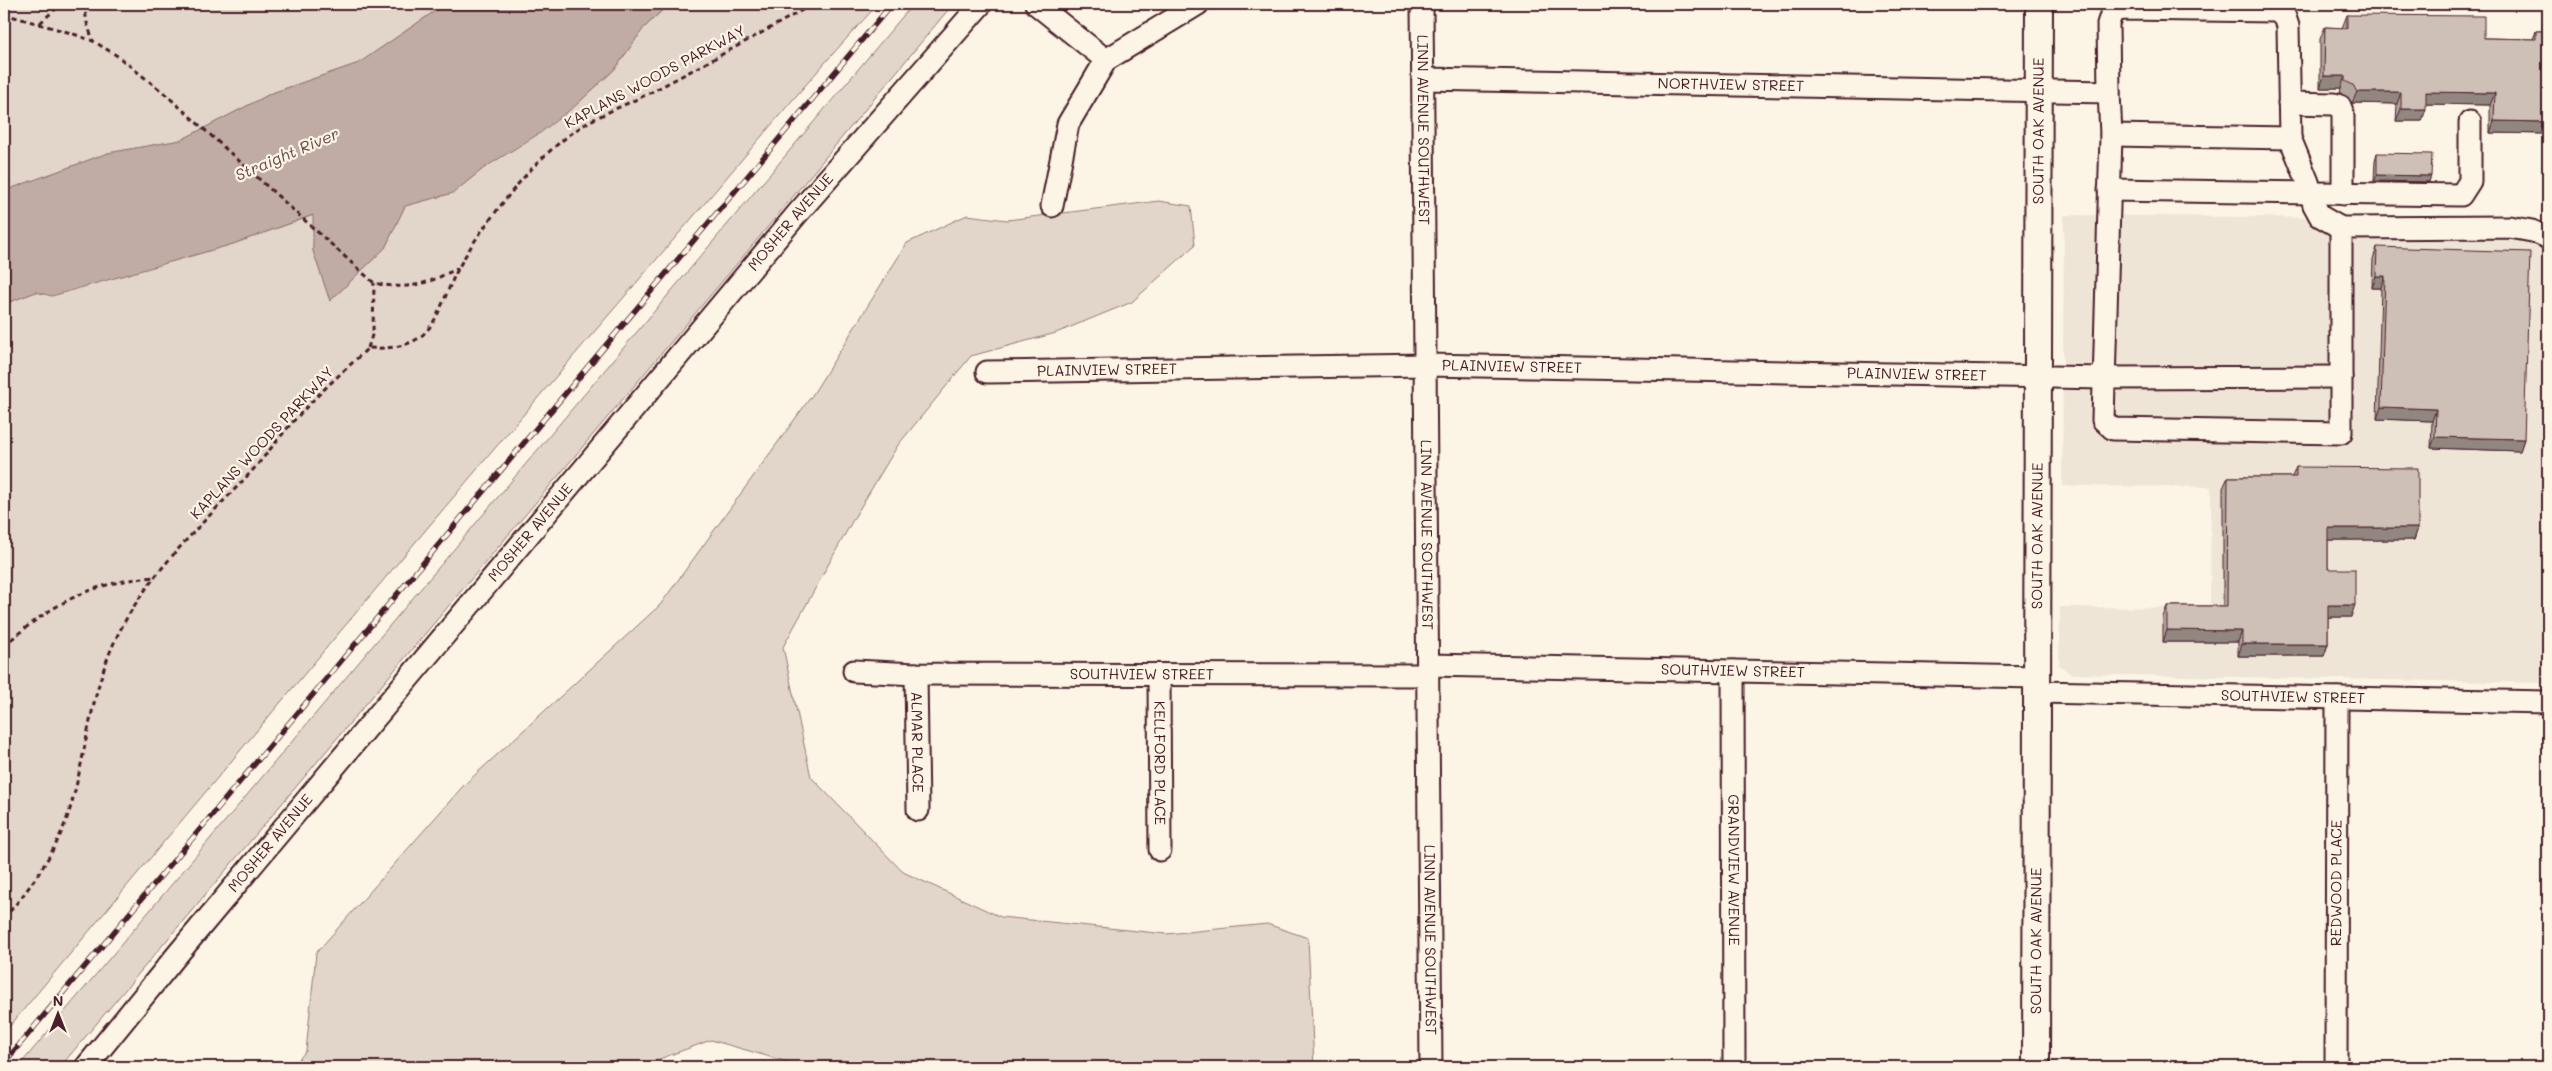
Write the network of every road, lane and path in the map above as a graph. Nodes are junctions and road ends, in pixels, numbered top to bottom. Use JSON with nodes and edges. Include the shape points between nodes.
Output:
{"nodes":[{"id":1,"x":61,"y":4,"type":"edge"},
{"id":2,"x":84,"y":4,"type":"edge"},
{"id":3,"x":814,"y":4,"type":"edge"},
{"id":4,"x":981,"y":4,"type":"edge"},
{"id":5,"x":1036,"y":4,"type":"edge"},
{"id":6,"x":1198,"y":4,"type":"edge"},
{"id":7,"x":1422,"y":4,"type":"edge"},
{"id":8,"x":2038,"y":4,"type":"edge"},
{"id":9,"x":4,"y":14,"type":"edge"},
{"id":10,"x":39,"y":23,"type":"junction"},
{"id":11,"x":93,"y":41,"type":"junction"},
{"id":12,"x":1106,"y":60,"type":"junction"},
{"id":13,"x":1423,"y":79,"type":"junction"},
{"id":14,"x":2038,"y":92,"type":"junction"},
{"id":15,"x":2109,"y":92,"type":"junction"},
{"id":16,"x":2289,"y":103,"type":"junction"},
{"id":17,"x":2470,"y":122,"type":"dead end"},
{"id":18,"x":2110,"y":135,"type":"junction"},
{"id":19,"x":2290,"y":138,"type":"junction"},
{"id":20,"x":2109,"y":190,"type":"junction"},
{"id":21,"x":2309,"y":192,"type":"junction"},
{"id":22,"x":2343,"y":194,"type":"junction"},
{"id":23,"x":1052,"y":206,"type":"dead end"},
{"id":24,"x":2341,"y":228,"type":"junction"},
{"id":25,"x":2548,"y":238,"type":"edge"},
{"id":26,"x":459,"y":268,"type":"junction"},
{"id":27,"x":374,"y":283,"type":"junction"},
{"id":28,"x":368,"y":348,"type":"junction"},
{"id":29,"x":1426,"y":365,"type":"junction"},
{"id":30,"x":986,"y":372,"type":"dead end"},
{"id":31,"x":2038,"y":377,"type":"junction"},
{"id":32,"x":2341,"y":377,"type":"junction"},
{"id":33,"x":2103,"y":378,"type":"junction"},
{"id":34,"x":157,"y":577,"type":"junction"},
{"id":35,"x":4,"y":646,"type":"edge"},
{"id":36,"x":1428,"y":670,"type":"junction"},
{"id":37,"x":854,"y":671,"type":"dead end"},
{"id":38,"x":1733,"y":671,"type":"junction"},
{"id":39,"x":916,"y":674,"type":"junction"},
{"id":40,"x":1159,"y":674,"type":"junction"},
{"id":41,"x":2037,"y":685,"type":"junction"},
{"id":42,"x":2337,"y":698,"type":"junction"},
{"id":43,"x":2548,"y":702,"type":"edge"},
{"id":44,"x":918,"y":810,"type":"dead end"},
{"id":45,"x":1160,"y":850,"type":"dead end"},
{"id":46,"x":4,"y":918,"type":"edge"},
{"id":47,"x":86,"y":1067,"type":"edge"},
{"id":48,"x":1431,"y":1067,"type":"edge"},
{"id":49,"x":1734,"y":1067,"type":"edge"},
{"id":50,"x":2036,"y":1067,"type":"edge"},
{"id":51,"x":2336,"y":1067,"type":"edge"}],
"edges":[{"from":1,"to":10,"type":"path"},
{"from":2,"to":11,"type":"path","via":[[86,23]]},
{"from":3,"to":26,"type":"path","name":"KAPLANS WOODS PARKWAY","via":[[562,139],[514,189],[471,246]]},
{"from":4,"to":47,"type":"street","name":"MOSHER AVENUE","via":[[797,214]]},
{"from":5,"to":12,"type":"street"},
{"from":6,"to":12,"type":"street"},
{"from":7,"to":13,"type":"street","name":"LINN AVENUE SOUTHWEST"},
{"from":8,"to":14,"type":"main road","name":"SOUTH OAK AVENUE"},
{"from":9,"to":10,"type":"path"},
{"from":10,"to":11,"type":"path"},
{"from":11,"to":27,"type":"path","via":[[164,93]]},
{"from":12,"to":23,"type":"street","via":[[1068,124]]},
{"from":13,"to":14,"type":"street","name":"NORTHVIEW STREET"},
{"from":13,"to":29,"type":"street","name":"LINN AVENUE SOUTHWEST"},
{"from":14,"to":15,"type":"street","name":"NORTHVIEW STREET"},
{"from":14,"to":31,"type":"main road","name":"SOUTH OAK AVENUE"},
{"from":15,"to":16,"type":"street","via":[[2108,24],[2112,12],[2122,9],[2276,11],[2285,17],[2288,26]]},
{"from":15,"to":18,"type":"street"},
{"from":16,"to":19,"type":"street"},
{"from":16,"to":22,"type":"street","via":[[2340,106],[2343,114]]},
{"from":17,"to":22,"type":"street","via":[[2470,182],[2461,195]]},
{"from":18,"to":19,"type":"street"},
{"from":18,"to":20,"type":"street"},
{"from":19,"to":21,"type":"street"},
{"from":20,"to":21,"type":"street"},
{"from":20,"to":33,"type":"street"},
{"from":21,"to":22,"type":"street"},
{"from":21,"to":24,"type":"street","via":[[2320,216]]},
{"from":24,"to":25,"type":"street","via":[[2510,227],[2532,230]]},
{"from":24,"to":32,"type":"street"},
{"from":26,"to":27,"type":"path","via":[[416,286],[397,288]]},
{"from":26,"to":28,"type":"path","name":"KAPLANS WOODS PARKWAY","via":[[437,319],[420,338],[392,348]]},
{"from":27,"to":28,"type":"path","via":[[373,332]]},
{"from":28,"to":34,"type":"path","name":"KAPLANS WOODS PARKWAY","via":[[300,414]]},
{"from":29,"to":30,"type":"street","name":"PLAINVIEW STREET"},
{"from":29,"to":31,"type":"street","name":"PLAINVIEW STREET"},
{"from":29,"to":36,"type":"street","name":"LINN AVENUE SOUTHWEST"},
{"from":31,"to":33,"type":"street","name":"PLAINVIEW STREET"},
{"from":31,"to":41,"type":"main road","name":"SOUTH OAK AVENUE"},
{"from":32,"to":33,"type":"street","name":"PLAINVIEW STREET"},
{"from":32,"to":33,"type":"street","via":[[2341,433],[2113,430],[2103,420]]},
{"from":34,"to":35,"type":"path","via":[[108,583],[58,605]]},
{"from":34,"to":46,"type":"path","name":"KAPLANS WOODS PARKWAY","via":[[139,598],[113,645],[98,691],[69,811],[54,845],[26,893]]},
{"from":36,"to":38,"type":"street","name":"SOUTHVIEW STREET"},
{"from":36,"to":40,"type":"street","name":"SOUTHVIEW STREET"},
{"from":36,"to":48,"type":"street","name":"LINN AVENUE SOUTHWEST"},
{"from":37,"to":39,"type":"street","name":"SOUTHVIEW STREET"},
{"from":38,"to":41,"type":"street","name":"SOUTHVIEW STREET"},
{"from":38,"to":49,"type":"street","name":"GRANDVIEW AVENUE"},
{"from":39,"to":40,"type":"street","name":"SOUTHVIEW STREET"},
{"from":39,"to":44,"type":"street","name":"ALMAR PLACE"},
{"from":40,"to":45,"type":"street","name":"KELLFORD PLACE"},
{"from":41,"to":42,"type":"street","name":"SOUTHVIEW STREET"},
{"from":41,"to":50,"type":"main road","name":"SOUTH OAK AVENUE"},
{"from":42,"to":43,"type":"street","name":"SOUTHVIEW STREET"},
{"from":42,"to":51,"type":"street","name":"REDWOOD PLACE"}]}
